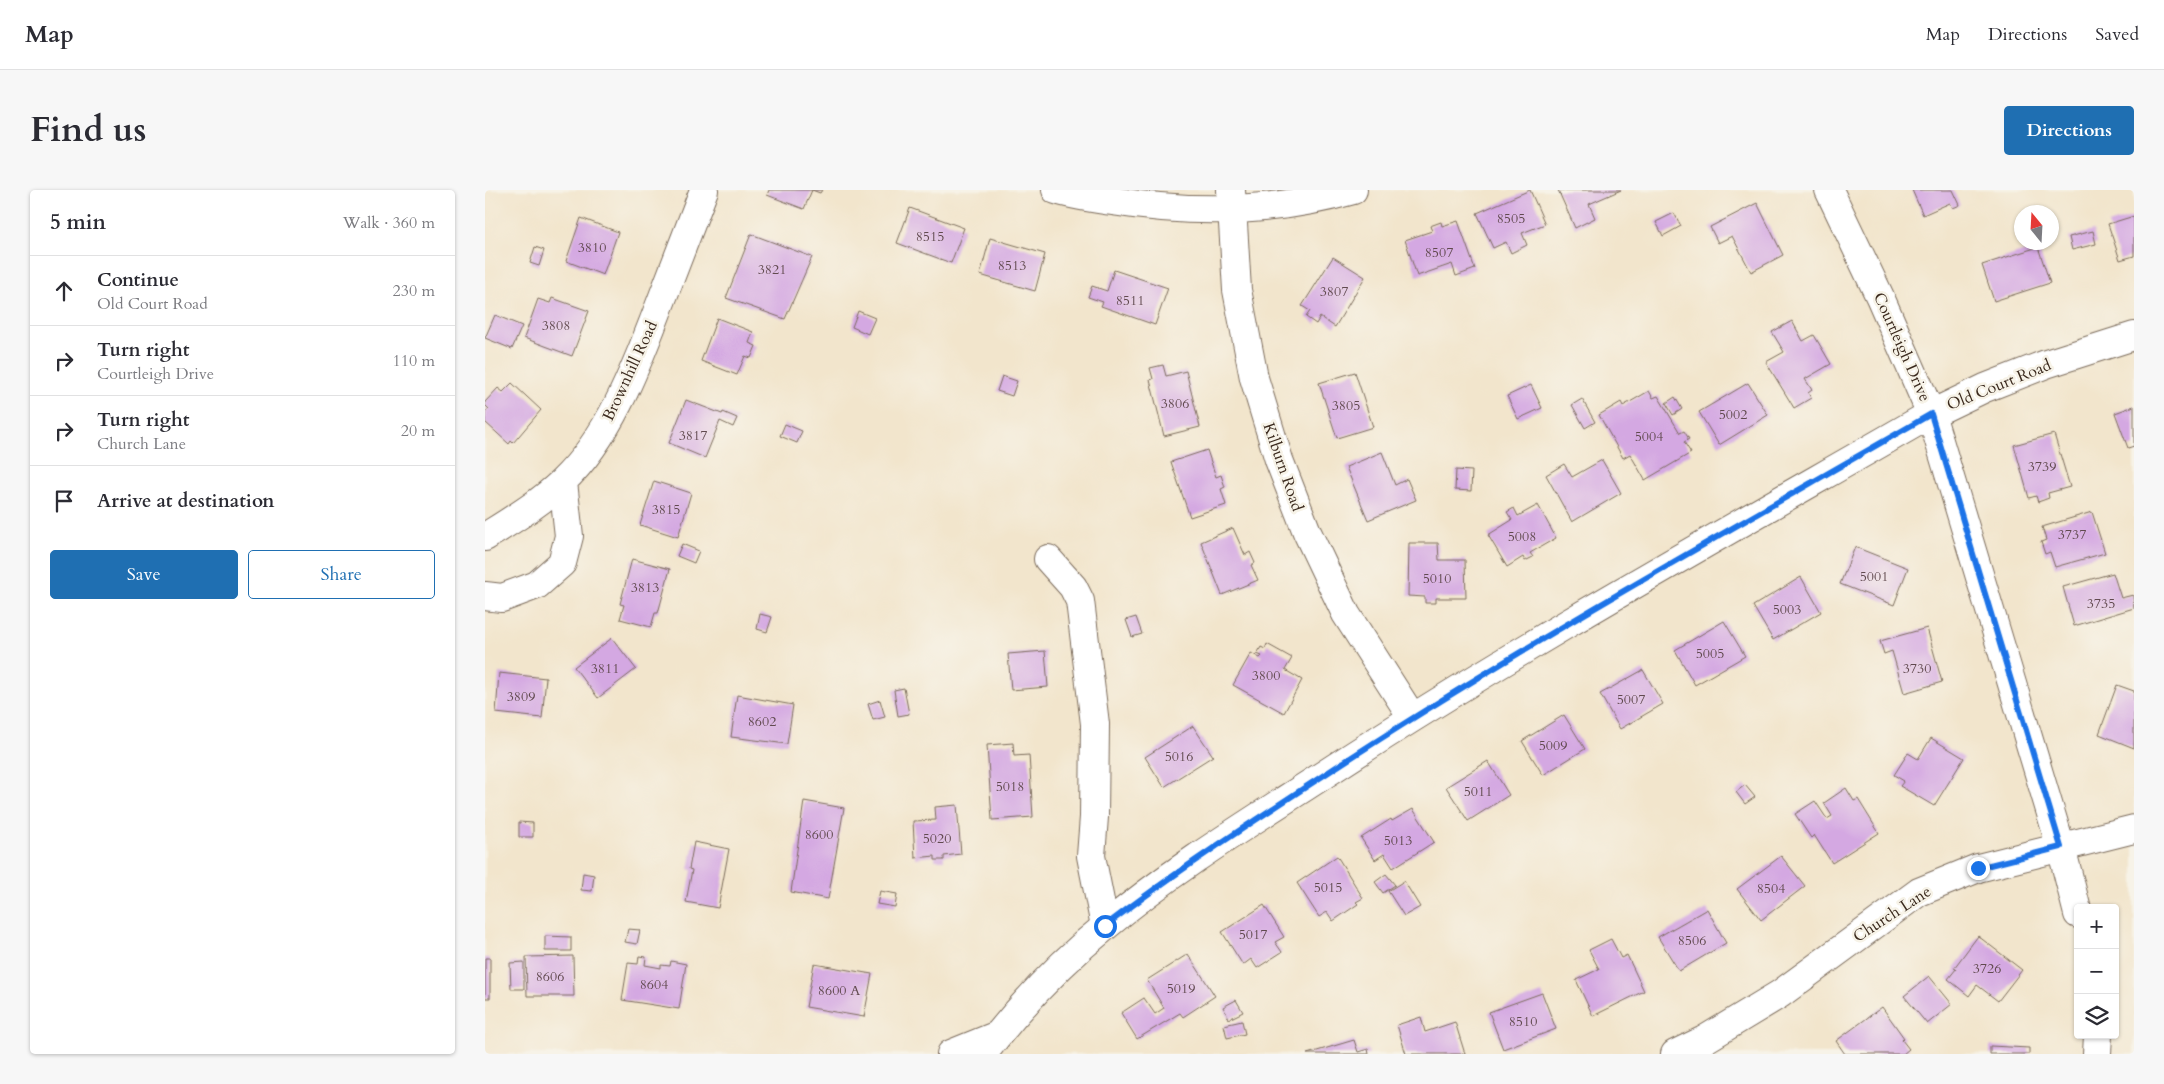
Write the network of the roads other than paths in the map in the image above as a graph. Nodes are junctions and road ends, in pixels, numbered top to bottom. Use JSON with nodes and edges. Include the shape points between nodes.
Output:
{"nodes":[{"id":1,"x":705,"y":190,"type":"edge"},
{"id":2,"x":1056,"y":190,"type":"edge"},
{"id":3,"x":1353,"y":190,"type":"edge"},
{"id":4,"x":1829,"y":190,"type":"edge"},
{"id":5,"x":1231,"y":200,"type":"edge"},
{"id":6,"x":2134,"y":336,"type":"edge"},
{"id":7,"x":1931,"y":414,"type":"junction"},
{"id":8,"x":563,"y":482,"type":"junction"},
{"id":9,"x":485,"y":537,"type":"edge"},
{"id":10,"x":1048,"y":559,"type":"dead end"},
{"id":11,"x":485,"y":596,"type":"edge"},
{"id":12,"x":1412,"y":717,"type":"junction"},
{"id":13,"x":2134,"y":829,"type":"edge"},
{"id":14,"x":2061,"y":847,"type":"junction"},
{"id":15,"x":2075,"y":904,"type":"edge"},
{"id":16,"x":1105,"y":926,"type":"junction"},
{"id":17,"x":2098,"y":1039,"type":"edge"},
{"id":18,"x":991,"y":1044,"type":"edge"},
{"id":19,"x":951,"y":1054,"type":"edge"},
{"id":20,"x":1675,"y":1054,"type":"edge"},
{"id":21,"x":2097,"y":1054,"type":"edge"}],
"edges":[{"from":1,"to":8,"type":"street","name":"Brownhill Road","via":[[617,406],[587,454]]},
{"from":2,"to":5,"type":"street","via":[[1146,206]]},
{"from":3,"to":5,"type":"street","via":[[1285,205]]},
{"from":4,"to":7,"type":"street","name":"Courtleigh Drive"},
{"from":5,"to":12,"type":"street","name":"Kilburn Road","via":[[1237,290],[1252,368],[1279,460],[1307,532],[1346,614]]},
{"from":6,"to":7,"type":"street","name":"Old Court Road","via":[[2047,364],[1985,388]]},
{"from":7,"to":12,"type":"street","name":"Old Court Road"},
{"from":7,"to":14,"type":"street","name":"Courtleigh Drive"},
{"from":8,"to":9,"type":"street","name":"Brownhill Road","via":[[524,513]]},
{"from":8,"to":11,"type":"street","via":[[569,536],[561,563],[537,585],[501,598]]},
{"from":10,"to":16,"type":"street","via":[[1073,587],[1080,601],[1095,724],[1091,856]]},
{"from":12,"to":16,"type":"street","name":"Old Court Road","via":[[1184,866]]},
{"from":13,"to":14,"type":"street","name":"Church Lane"},
{"from":14,"to":15,"type":"street","name":"Courtleigh Drive"},
{"from":14,"to":20,"type":"street","name":"Church Lane","via":[[1978,868],[1919,892],[1780,994]]},
{"from":16,"to":18,"type":"street","name":"Old Court Road","via":[[1049,978]]},
{"from":17,"to":21,"type":"street"},
{"from":18,"to":19,"type":"street"}]}
